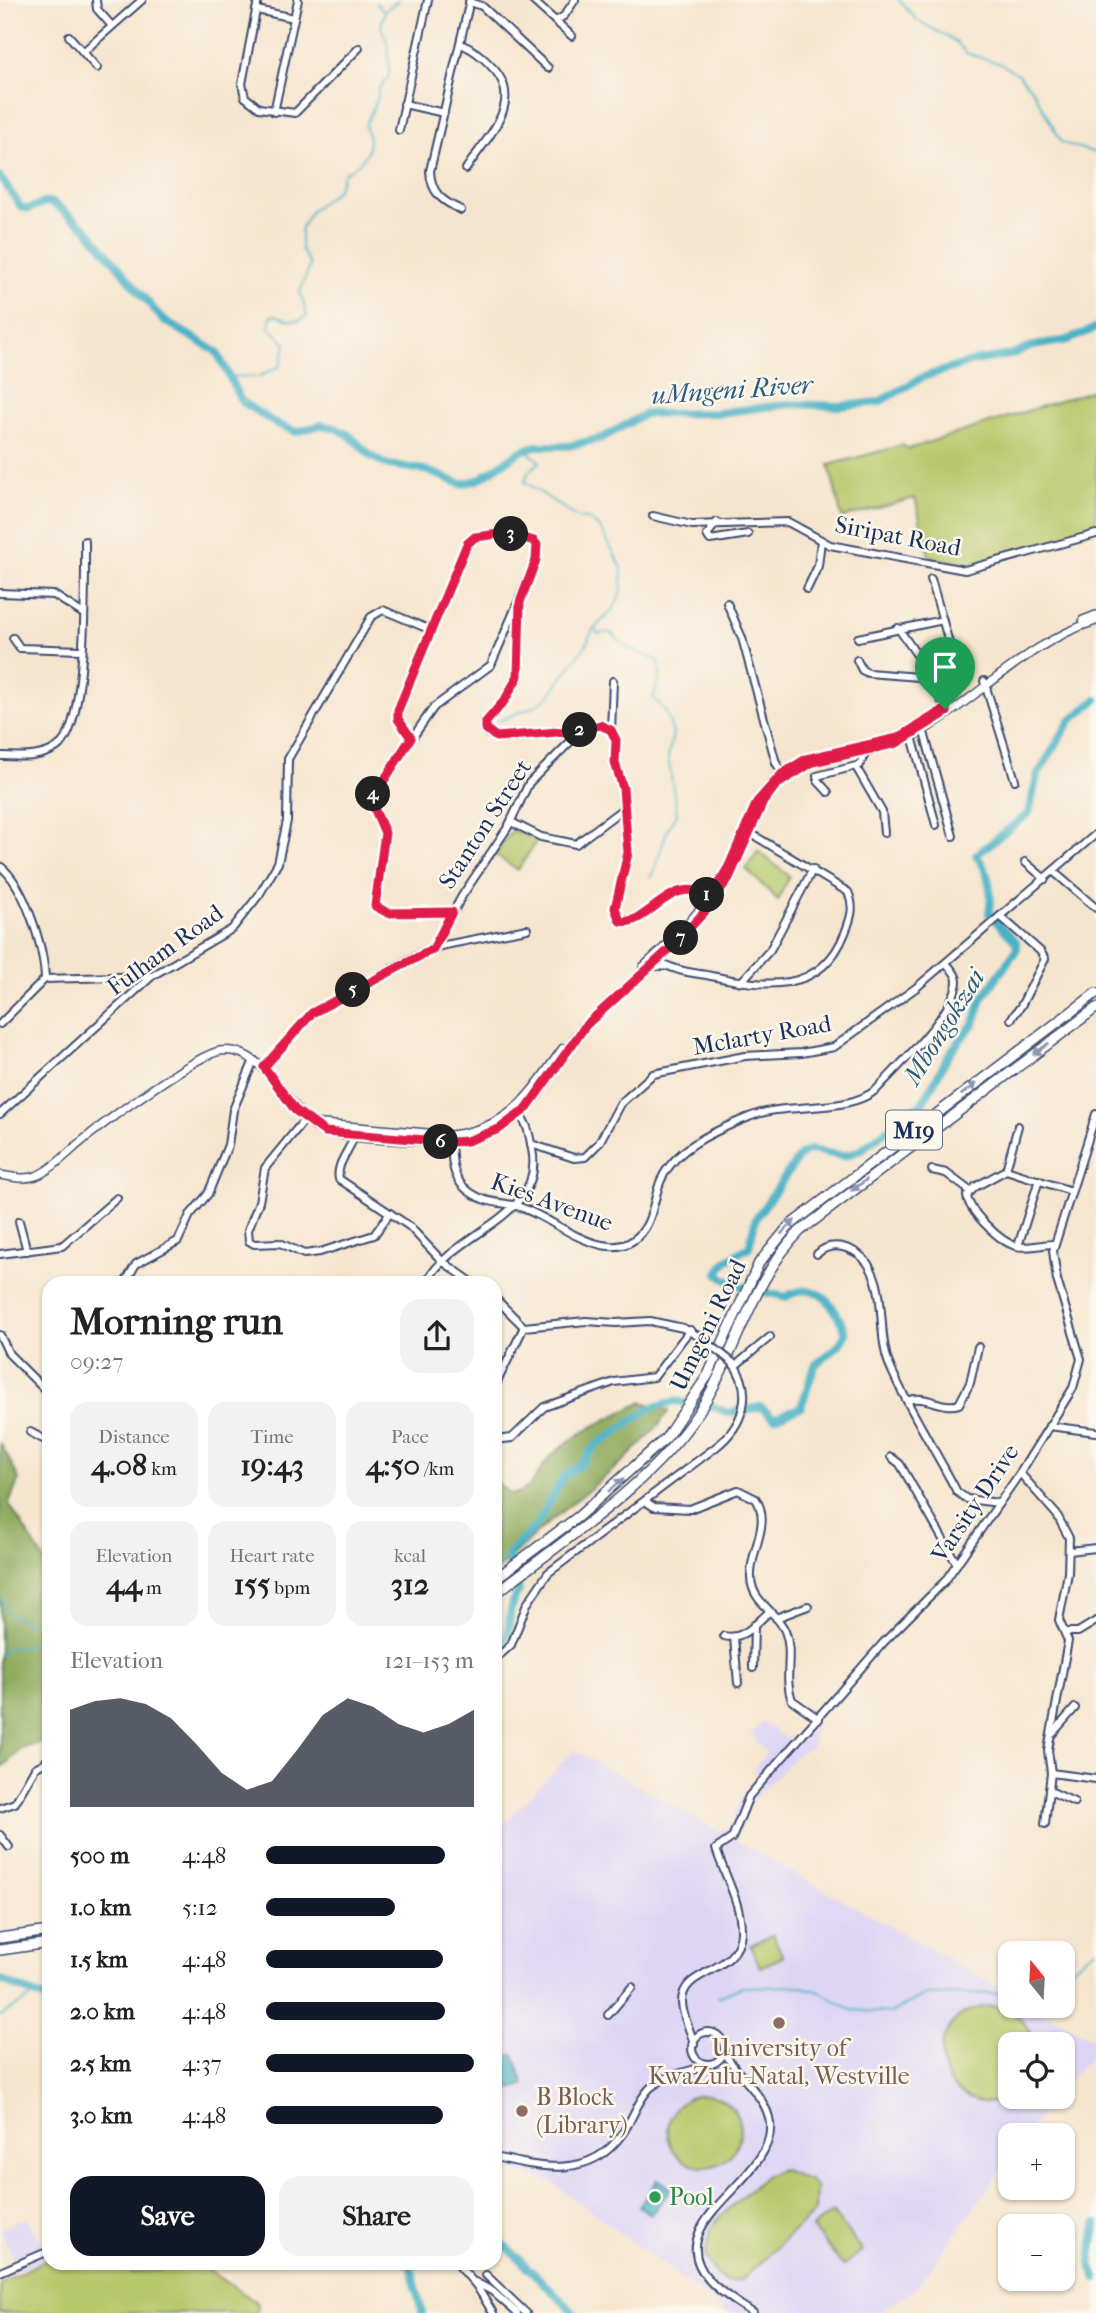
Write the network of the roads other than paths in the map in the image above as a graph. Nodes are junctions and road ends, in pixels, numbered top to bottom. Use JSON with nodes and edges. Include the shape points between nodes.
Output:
{"nodes":[{"id":1,"x":96,"y":0,"type":"edge"},
{"id":2,"x":142,"y":0,"type":"edge"},
{"id":3,"x":258,"y":0,"type":"edge"},
{"id":4,"x":298,"y":0,"type":"edge"},
{"id":5,"x":428,"y":0,"type":"edge"},
{"id":6,"x":533,"y":0,"type":"edge"},
{"id":7,"x":575,"y":0,"type":"edge"},
{"id":8,"x":469,"y":1,"type":"edge"},
{"id":9,"x":257,"y":10,"type":"junction"},
{"id":10,"x":294,"y":18,"type":"junction"},
{"id":11,"x":555,"y":21,"type":"junction"},
{"id":12,"x":112,"y":26,"type":"junction"},
{"id":13,"x":69,"y":36,"type":"dead end"},
{"id":14,"x":572,"y":36,"type":"dead end"},
{"id":15,"x":461,"y":44,"type":"junction"},
{"id":16,"x":359,"y":48,"type":"dead end"},
{"id":17,"x":83,"y":52,"type":"junction"},
{"id":18,"x":97,"y":68,"type":"dead end"},
{"id":19,"x":548,"y":68,"type":"dead end"},
{"id":20,"x":404,"y":104,"type":"junction"},
{"id":21,"x":274,"y":111,"type":"junction"},
{"id":22,"x":444,"y":113,"type":"junction"},
{"id":23,"x":398,"y":130,"type":"dead end"},
{"id":24,"x":466,"y":169,"type":"dead end"},
{"id":25,"x":461,"y":210,"type":"dead end"},
{"id":26,"x":653,"y":516,"type":"dead end"},
{"id":27,"x":717,"y":522,"type":"junction"},
{"id":28,"x":748,"y":534,"type":"dead end"},
{"id":29,"x":1096,"y":534,"type":"edge"},
{"id":30,"x":85,"y":541,"type":"dead end"},
{"id":31,"x":821,"y":541,"type":"junction"},
{"id":32,"x":931,"y":579,"type":"dead end"},
{"id":33,"x":807,"y":589,"type":"dead end"},
{"id":34,"x":0,"y":593,"type":"edge"},
{"id":35,"x":520,"y":602,"type":"junction"},
{"id":36,"x":727,"y":603,"type":"dead end"},
{"id":37,"x":82,"y":613,"type":"junction"},
{"id":38,"x":1096,"y":618,"type":"edge"},
{"id":39,"x":943,"y":621,"type":"junction"},
{"id":40,"x":898,"y":628,"type":"junction"},
{"id":41,"x":431,"y":630,"type":"junction"},
{"id":42,"x":13,"y":638,"type":"dead end"},
{"id":43,"x":858,"y":638,"type":"dead end"},
{"id":44,"x":48,"y":639,"type":"dead end"},
{"id":45,"x":81,"y":649,"type":"junction"},
{"id":46,"x":953,"y":657,"type":"dead end"},
{"id":47,"x":857,"y":660,"type":"dead end"},
{"id":48,"x":932,"y":678,"type":"junction"},
{"id":49,"x":613,"y":681,"type":"dead end"},
{"id":50,"x":986,"y":683,"type":"junction"},
{"id":51,"x":946,"y":711,"type":"junction"},
{"id":52,"x":923,"y":729,"type":"junction"},
{"id":53,"x":582,"y":730,"type":"junction"},
{"id":54,"x":611,"y":730,"type":"junction"},
{"id":55,"x":912,"y":736,"type":"junction"},
{"id":56,"x":411,"y":738,"type":"junction"},
{"id":57,"x":866,"y":751,"type":"junction"},
{"id":58,"x":0,"y":756,"type":"edge"},
{"id":59,"x":856,"y":767,"type":"junction"},
{"id":60,"x":783,"y":775,"type":"junction"},
{"id":61,"x":1015,"y":780,"type":"dead end"},
{"id":62,"x":828,"y":792,"type":"dead end"},
{"id":63,"x":624,"y":808,"type":"junction"},
{"id":64,"x":511,"y":822,"type":"junction"},
{"id":65,"x":936,"y":825,"type":"dead end"},
{"id":66,"x":748,"y":831,"type":"junction"},
{"id":67,"x":884,"y":833,"type":"dead end"},
{"id":68,"x":1096,"y":834,"type":"edge"},
{"id":69,"x":953,"y":836,"type":"dead end"},
{"id":70,"x":1025,"y":862,"type":"dead end"},
{"id":71,"x":0,"y":866,"type":"edge"},
{"id":72,"x":813,"y":869,"type":"junction"},
{"id":73,"x":1054,"y":872,"type":"junction"},
{"id":74,"x":1045,"y":879,"type":"junction"},
{"id":75,"x":713,"y":899,"type":"junction"},
{"id":76,"x":1096,"y":908,"type":"edge"},
{"id":77,"x":452,"y":912,"type":"junction"},
{"id":78,"x":997,"y":919,"type":"junction"},
{"id":79,"x":527,"y":929,"type":"dead end"},
{"id":80,"x":433,"y":949,"type":"junction"},
{"id":81,"x":657,"y":958,"type":"junction"},
{"id":82,"x":946,"y":963,"type":"junction"},
{"id":83,"x":651,"y":966,"type":"junction"},
{"id":84,"x":666,"y":966,"type":"junction"},
{"id":85,"x":152,"y":976,"type":"junction"},
{"id":86,"x":122,"y":978,"type":"junction"},
{"id":87,"x":45,"y":979,"type":"junction"},
{"id":88,"x":741,"y":982,"type":"junction"},
{"id":89,"x":133,"y":992,"type":"junction"},
{"id":90,"x":1096,"y":993,"type":"edge"},
{"id":91,"x":1096,"y":1008,"type":"edge"},
{"id":92,"x":1011,"y":1019,"type":"dead end"},
{"id":93,"x":0,"y":1024,"type":"edge"},
{"id":94,"x":254,"y":1060,"type":"junction"},
{"id":95,"x":264,"y":1067,"type":"junction"},
{"id":96,"x":518,"y":1112,"type":"junction"},
{"id":97,"x":0,"y":1114,"type":"edge"},
{"id":98,"x":1096,"y":1114,"type":"edge"},
{"id":99,"x":308,"y":1121,"type":"junction"},
{"id":100,"x":1018,"y":1126,"type":"dead end"},
{"id":101,"x":355,"y":1133,"type":"junction"},
{"id":102,"x":451,"y":1138,"type":"junction"},
{"id":103,"x":531,"y":1144,"type":"junction"},
{"id":104,"x":932,"y":1170,"type":"dead end"},
{"id":105,"x":1006,"y":1170,"type":"junction"},
{"id":106,"x":0,"y":1174,"type":"edge"},
{"id":107,"x":1039,"y":1180,"type":"junction"},
{"id":108,"x":970,"y":1191,"type":"junction"},
{"id":109,"x":1071,"y":1191,"type":"junction"},
{"id":110,"x":117,"y":1198,"type":"dead end"},
{"id":111,"x":513,"y":1206,"type":"junction"},
{"id":112,"x":390,"y":1213,"type":"junction"},
{"id":113,"x":19,"y":1220,"type":"dead end"},
{"id":114,"x":1054,"y":1244,"type":"junction"},
{"id":115,"x":1018,"y":1246,"type":"junction"},
{"id":116,"x":27,"y":1251,"type":"junction"},
{"id":117,"x":0,"y":1254,"type":"edge"},
{"id":118,"x":817,"y":1254,"type":"dead end"},
{"id":119,"x":442,"y":1261,"type":"junction"},
{"id":120,"x":128,"y":1276,"type":"edge"},
{"id":121,"x":431,"y":1276,"type":"edge"},
{"id":122,"x":463,"y":1276,"type":"edge"},
{"id":123,"x":502,"y":1305,"type":"edge"},
{"id":124,"x":524,"y":1327,"type":"junction"},
{"id":125,"x":690,"y":1330,"type":"junction"},
{"id":126,"x":0,"y":1335,"type":"edge"},
{"id":127,"x":770,"y":1338,"type":"dead end"},
{"id":128,"x":978,"y":1347,"type":"dead end"},
{"id":129,"x":734,"y":1364,"type":"junction"},
{"id":130,"x":502,"y":1372,"type":"edge"},
{"id":131,"x":42,"y":1387,"type":"edge"},
{"id":132,"x":909,"y":1400,"type":"junction"},
{"id":133,"x":1049,"y":1426,"type":"junction"},
{"id":134,"x":30,"y":1432,"type":"dead end"},
{"id":135,"x":1096,"y":1432,"type":"edge"},
{"id":136,"x":42,"y":1438,"type":"edge"},
{"id":137,"x":502,"y":1439,"type":"edge"},
{"id":138,"x":891,"y":1457,"type":"dead end"},
{"id":139,"x":1020,"y":1474,"type":"junction"},
{"id":140,"x":645,"y":1501,"type":"junction"},
{"id":141,"x":999,"y":1503,"type":"junction"},
{"id":142,"x":1096,"y":1548,"type":"edge"},
{"id":143,"x":1069,"y":1551,"type":"junction"},
{"id":144,"x":957,"y":1564,"type":"junction"},
{"id":145,"x":502,"y":1574,"type":"edge"},
{"id":146,"x":502,"y":1588,"type":"edge"},
{"id":147,"x":808,"y":1606,"type":"dead end"},
{"id":148,"x":769,"y":1612,"type":"junction"},
{"id":149,"x":776,"y":1618,"type":"junction"},
{"id":150,"x":1096,"y":1621,"type":"edge"},
{"id":151,"x":754,"y":1625,"type":"junction"},
{"id":152,"x":1066,"y":1632,"type":"junction"},
{"id":153,"x":724,"y":1636,"type":"dead end"},
{"id":154,"x":733,"y":1637,"type":"junction"},
{"id":155,"x":502,"y":1653,"type":"edge"},
{"id":156,"x":753,"y":1668,"type":"dead end"},
{"id":157,"x":738,"y":1683,"type":"dead end"},
{"id":158,"x":1075,"y":1708,"type":"dead end"},
{"id":159,"x":819,"y":1719,"type":"junction"},
{"id":160,"x":1051,"y":1736,"type":"junction"},
{"id":161,"x":42,"y":1764,"type":"edge"},
{"id":162,"x":1051,"y":1773,"type":"junction"},
{"id":163,"x":1094,"y":1781,"type":"edge"},
{"id":164,"x":1050,"y":1791,"type":"junction"},
{"id":165,"x":1074,"y":1802,"type":"dead end"},
{"id":166,"x":0,"y":1808,"type":"edge"},
{"id":167,"x":1045,"y":1824,"type":"dead end"},
{"id":168,"x":0,"y":1835,"type":"edge"},
{"id":169,"x":9,"y":1847,"type":"dead end"},
{"id":170,"x":42,"y":1932,"type":"edge"},
{"id":171,"x":0,"y":1938,"type":"edge"},
{"id":172,"x":42,"y":1944,"type":"edge"},
{"id":173,"x":0,"y":1950,"type":"edge"},
{"id":174,"x":632,"y":1987,"type":"dead end"},
{"id":175,"x":608,"y":2015,"type":"dead end"},
{"id":176,"x":688,"y":2023,"type":"junction"},
{"id":177,"x":705,"y":2033,"type":"junction"},
{"id":178,"x":693,"y":2048,"type":"junction"},
{"id":179,"x":724,"y":2052,"type":"junction"},
{"id":180,"x":711,"y":2064,"type":"junction"},
{"id":181,"x":734,"y":2069,"type":"junction"},
{"id":182,"x":682,"y":2072,"type":"junction"},
{"id":183,"x":502,"y":2158,"type":"edge"},
{"id":184,"x":42,"y":2254,"type":"edge"},
{"id":185,"x":463,"y":2270,"type":"edge"},
{"id":186,"x":0,"y":2272,"type":"edge"},
{"id":187,"x":486,"y":2275,"type":"dead end"},
{"id":188,"x":473,"y":2281,"type":"junction"},
{"id":189,"x":493,"y":2313,"type":"edge"},
{"id":190,"x":517,"y":2313,"type":"edge"},
{"id":191,"x":526,"y":2313,"type":"edge"},
{"id":192,"x":752,"y":2313,"type":"edge"}],
"edges":[{"from":1,"to":12,"type":"street","via":[[97,9]]},
{"from":2,"to":12,"type":"street"},
{"from":3,"to":9,"type":"street"},
{"from":4,"to":10,"type":"street"},
{"from":5,"to":20,"type":"street"},
{"from":6,"to":11,"type":"street"},
{"from":7,"to":11,"type":"street"},
{"from":8,"to":15,"type":"street"},
{"from":8,"to":19,"type":"street","via":[[482,6]]},
{"from":9,"to":10,"type":"street"},
{"from":9,"to":21,"type":"street","via":[[243,92],[251,103]]},
{"from":10,"to":21,"type":"street"},
{"from":11,"to":14,"type":"street"},
{"from":12,"to":17,"type":"street"},
{"from":13,"to":17,"type":"street"},
{"from":15,"to":22,"type":"street"},
{"from":15,"to":24,"type":"street","via":[[502,76],[507,93],[504,110]]},
{"from":16,"to":21,"type":"street","via":[[303,108],[286,114]]},
{"from":17,"to":18,"type":"street"},
{"from":20,"to":22,"type":"street"},
{"from":20,"to":23,"type":"street"},
{"from":22,"to":25,"type":"street","via":[[431,180],[439,198]]},
{"from":26,"to":27,"type":"street","name":"Siripat Road","via":[[692,525]]},
{"from":27,"to":28,"type":"street","via":[[708,533],[710,540]]},
{"from":27,"to":31,"type":"street","name":"Siripat Road","via":[[788,522]]},
{"from":29,"to":31,"type":"street","name":"Siripat Road","via":[[965,569]]},
{"from":30,"to":37,"type":"street"},
{"from":31,"to":33,"type":"street","via":[[818,566]]},
{"from":32,"to":39,"type":"street"},
{"from":34,"to":37,"type":"street","via":[[54,595]]},
{"from":35,"to":41,"type":"street","via":[[537,545],[527,537],[507,533],[470,539]]},
{"from":35,"to":53,"type":"street","via":[[518,676],[486,722],[486,729],[496,737]]},
{"from":35,"to":56,"type":"street","via":[[491,665],[441,699]]},
{"from":36,"to":60,"type":"street"},
{"from":37,"to":45,"type":"street"},
{"from":38,"to":50,"type":"main road","via":[[1062,632]]},
{"from":39,"to":40,"type":"street"},
{"from":39,"to":46,"type":"street"},
{"from":40,"to":43,"type":"street"},
{"from":40,"to":48,"type":"street"},
{"from":41,"to":56,"type":"street","via":[[398,710],[398,719]]},
{"from":41,"to":85,"type":"street","name":"Fulham Road","via":[[383,610],[371,617],[288,759],[287,821],[272,877],[233,929]]},
{"from":42,"to":45,"type":"street","via":[[20,648]]},
{"from":44,"to":45,"type":"street","via":[[51,646]]},
{"from":45,"to":58,"type":"street","via":[[76,708],[61,744],[30,757]]},
{"from":47,"to":48,"type":"street","via":[[869,673]]},
{"from":48,"to":51,"type":"street"},
{"from":49,"to":54,"type":"street"},
{"from":50,"to":51,"type":"main road"},
{"from":50,"to":61,"type":"street"},
{"from":51,"to":52,"type":"main road"},
{"from":51,"to":60,"type":"main road","via":[[898,738],[806,759]]},
{"from":52,"to":55,"type":"main road"},
{"from":52,"to":69,"type":"street"},
{"from":53,"to":54,"type":"street","via":[[600,725]]},
{"from":53,"to":64,"type":"street","name":"Stanton Street","via":[[529,783]]},
{"from":54,"to":63,"type":"street"},
{"from":55,"to":57,"type":"main road"},
{"from":55,"to":65,"type":"street"},
{"from":56,"to":77,"type":"street","via":[[372,795],[385,833],[375,906],[388,913]]},
{"from":57,"to":59,"type":"street","via":[[864,762]]},
{"from":57,"to":60,"type":"main road","via":[[813,762]]},
{"from":59,"to":62,"type":"street","via":[[820,774],[818,781]]},
{"from":59,"to":67,"type":"street","via":[[882,812]]},
{"from":60,"to":66,"type":"main road"},
{"from":63,"to":64,"type":"street","via":[[576,844],[541,837]]},
{"from":63,"to":75,"type":"street","via":[[629,859],[615,908],[618,919],[632,921],[670,894],[696,892]]},
{"from":64,"to":77,"type":"street","name":"Stanton Street"},
{"from":66,"to":72,"type":"street"},
{"from":66,"to":75,"type":"main road","via":[[732,872]]},
{"from":68,"to":73,"type":"street","name":"Mclarty Road"},
{"from":70,"to":74,"type":"street"},
{"from":71,"to":87,"type":"street","via":[[23,897]]},
{"from":72,"to":88,"type":"street","via":[[769,950]]},
{"from":72,"to":88,"type":"street","via":[[845,889],[851,899],[852,914],[836,954],[820,970],[790,982]]},
{"from":73,"to":74,"type":"street","name":"Mclarty Road"},
{"from":73,"to":76,"type":"street"},
{"from":74,"to":78,"type":"street","name":"Mclarty Road"},
{"from":75,"to":81,"type":"main road"},
{"from":77,"to":80,"type":"street","name":"Stanton Street"},
{"from":78,"to":82,"type":"street","name":"Mclarty Road"},
{"from":78,"to":92,"type":"street","via":[[1045,959]]},
{"from":79,"to":80,"type":"street"},
{"from":80,"to":95,"type":"street","via":[[312,1013]]},
{"from":81,"to":83,"type":"main road"},
{"from":81,"to":84,"type":"street"},
{"from":81,"to":96,"type":"main road","via":[[577,1030]]},
{"from":82,"to":103,"type":"street","name":"Mclarty Road","via":[[834,1047],[746,1056],[653,1074],[620,1104],[599,1143],[585,1157],[574,1158]]},
{"from":82,"to":111,"type":"street","name":"Kies Avenue","via":[[957,983],[945,1012],[870,1095],[766,1111],[686,1149],[661,1180],[650,1220],[632,1241],[618,1246],[593,1242]]},
{"from":83,"to":84,"type":"main road"},
{"from":83,"to":96,"type":"main road","via":[[586,1025],[540,1091]]},
{"from":84,"to":88,"type":"street"},
{"from":85,"to":86,"type":"street"},
{"from":85,"to":89,"type":"street","name":"Fulham Road"},
{"from":86,"to":87,"type":"street"},
{"from":86,"to":89,"type":"street"},
{"from":87,"to":93,"type":"street"},
{"from":89,"to":97,"type":"street","name":"Fulham Road"},
{"from":145,"to":90,"type":"highway","name":"Umgeni Road","number":"M19","one_way":true,"via":[[647,1459],[687,1412],[746,1286],[772,1245],[808,1209]]},
{"from":91,"to":146,"type":"highway","name":"Umgeni Road","number":"M19","one_way":true,"via":[[816,1217],[781,1252],[758,1289],[712,1390],[671,1448],[642,1477]]},
{"from":94,"to":95,"type":"main road"},
{"from":94,"to":106,"type":"main road","via":[[225,1051],[209,1055],[115,1116],[42,1172],[24,1178]]},
{"from":94,"to":120,"type":"street","via":[[233,1110],[228,1145],[208,1194],[190,1215],[178,1241],[140,1263]]},
{"from":95,"to":99,"type":"main road"},
{"from":96,"to":102,"type":"main road","via":[[487,1131]]},
{"from":96,"to":103,"type":"street","via":[[528,1125]]},
{"from":98,"to":109,"type":"street","name":"Varsity Drive"},
{"from":99,"to":101,"type":"main road","via":[[325,1132]]},
{"from":99,"to":112,"type":"street","via":[[265,1168],[249,1241],[280,1242],[304,1254],[320,1252],[374,1235]]},
{"from":100,"to":105,"type":"street"},
{"from":101,"to":102,"type":"main road"},
{"from":101,"to":112,"type":"street","via":[[338,1168],[339,1179]]},
{"from":102,"to":111,"type":"street","name":"Kies Avenue","via":[[453,1167],[466,1189],[490,1202]]},
{"from":103,"to":111,"type":"street","via":[[534,1178]]},
{"from":104,"to":108,"type":"street","via":[[946,1173]]},
{"from":105,"to":107,"type":"street"},
{"from":105,"to":108,"type":"street"},
{"from":107,"to":109,"type":"street"},
{"from":107,"to":115,"type":"street"},
{"from":108,"to":115,"type":"street","via":[[968,1200],[974,1213]]},
{"from":109,"to":114,"type":"street","name":"Varsity Drive"},
{"from":110,"to":116,"type":"street","via":[[68,1243]]},
{"from":111,"to":119,"type":"street"},
{"from":112,"to":119,"type":"street"},
{"from":113,"to":116,"type":"street"},
{"from":114,"to":115,"type":"street"},
{"from":114,"to":133,"type":"street","name":"Varsity Drive","via":[[1055,1270],[1081,1359],[1073,1388]]},
{"from":116,"to":117,"type":"street"},
{"from":118,"to":132,"type":"street","via":[[831,1246],[849,1249],[869,1266],[887,1358]]},
{"from":119,"to":121,"type":"street"},
{"from":119,"to":122,"type":"street"},
{"from":123,"to":124,"type":"street"},
{"from":124,"to":125,"type":"street","via":[[650,1321]]},
{"from":124,"to":130,"type":"street"},
{"from":125,"to":129,"type":"street","bridge":true},
{"from":125,"to":137,"type":"street","via":[[654,1377],[614,1382],[541,1408],[514,1436]]},
{"from":126,"to":131,"type":"street","via":[[9,1354]]},
{"from":127,"to":129,"type":"street"},
{"from":128,"to":132,"type":"street","via":[[970,1384],[959,1404]]},
{"from":129,"to":140,"type":"street","via":[[743,1385],[743,1409],[729,1437]]},
{"from":132,"to":141,"type":"street","via":[[959,1495]]},
{"from":133,"to":135,"type":"street"},
{"from":133,"to":139,"type":"street","name":"Varsity Drive"},
{"from":134,"to":136,"type":"street"},
{"from":138,"to":144,"type":"street","via":[[900,1464]]},
{"from":139,"to":141,"type":"street","name":"Varsity Drive"},
{"from":139,"to":143,"type":"street","via":[[1067,1530]]},
{"from":140,"to":148,"type":"street","via":[[681,1509],[703,1506],[735,1490],[754,1497],[762,1522],[751,1581]]},
{"from":140,"to":155,"type":"street","via":[[544,1577],[527,1604],[511,1645]]},
{"from":141,"to":144,"type":"street","name":"Varsity Drive"},
{"from":142,"to":143,"type":"street"},
{"from":143,"to":152,"type":"street","via":[[1059,1620]]},
{"from":144,"to":159,"type":"street","name":"Varsity Drive"},
{"from":147,"to":149,"type":"street"},
{"from":148,"to":149,"type":"street"},
{"from":148,"to":151,"type":"street"},
{"from":149,"to":159,"type":"street","via":[[786,1636],[792,1700]]},
{"from":150,"to":152,"type":"street","via":[[1078,1632]]},
{"from":151,"to":154,"type":"street"},
{"from":151,"to":156,"type":"street"},
{"from":152,"to":160,"type":"street","via":[[1068,1644]]},
{"from":153,"to":154,"type":"street"},
{"from":154,"to":157,"type":"street"},
{"from":158,"to":160,"type":"street"},
{"from":159,"to":176,"type":"street","name":"Varsity Drive","via":[[749,1796],[732,1838],[716,1849],[741,1935],[730,1959],[687,1986],[682,2005]]},
{"from":160,"to":162,"type":"street"},
{"from":161,"to":166,"type":"street","via":[[15,1803]]},
{"from":162,"to":163,"type":"street"},
{"from":162,"to":164,"type":"street"},
{"from":164,"to":165,"type":"street"},
{"from":164,"to":167,"type":"street"},
{"from":168,"to":169,"type":"street"},
{"from":170,"to":171,"type":"highway"},
{"from":172,"to":173,"type":"highway"},
{"from":174,"to":175,"type":"street"},
{"from":176,"to":177,"type":"street"},
{"from":176,"to":178,"type":"street"},
{"from":177,"to":178,"type":"street","via":[[696,2038]]},
{"from":177,"to":179,"type":"street","via":[[719,2035]]},
{"from":178,"to":180,"type":"street","via":[[698,2062]]},
{"from":178,"to":182,"type":"street"},
{"from":179,"to":180,"type":"street"},
{"from":179,"to":181,"type":"street"},
{"from":180,"to":181,"type":"street"},
{"from":180,"to":182,"type":"street"},
{"from":181,"to":192,"type":"street","via":[[765,2106],[769,2137],[762,2154],[703,2223],[697,2255],[711,2282]]},
{"from":182,"to":183,"type":"street","via":[[651,2088],[619,2138],[594,2160],[549,2168]]},
{"from":184,"to":186,"type":"street"},
{"from":185,"to":188,"type":"street"},
{"from":187,"to":191,"type":"street"},
{"from":188,"to":189,"type":"street"},
{"from":188,"to":190,"type":"street"}]}
